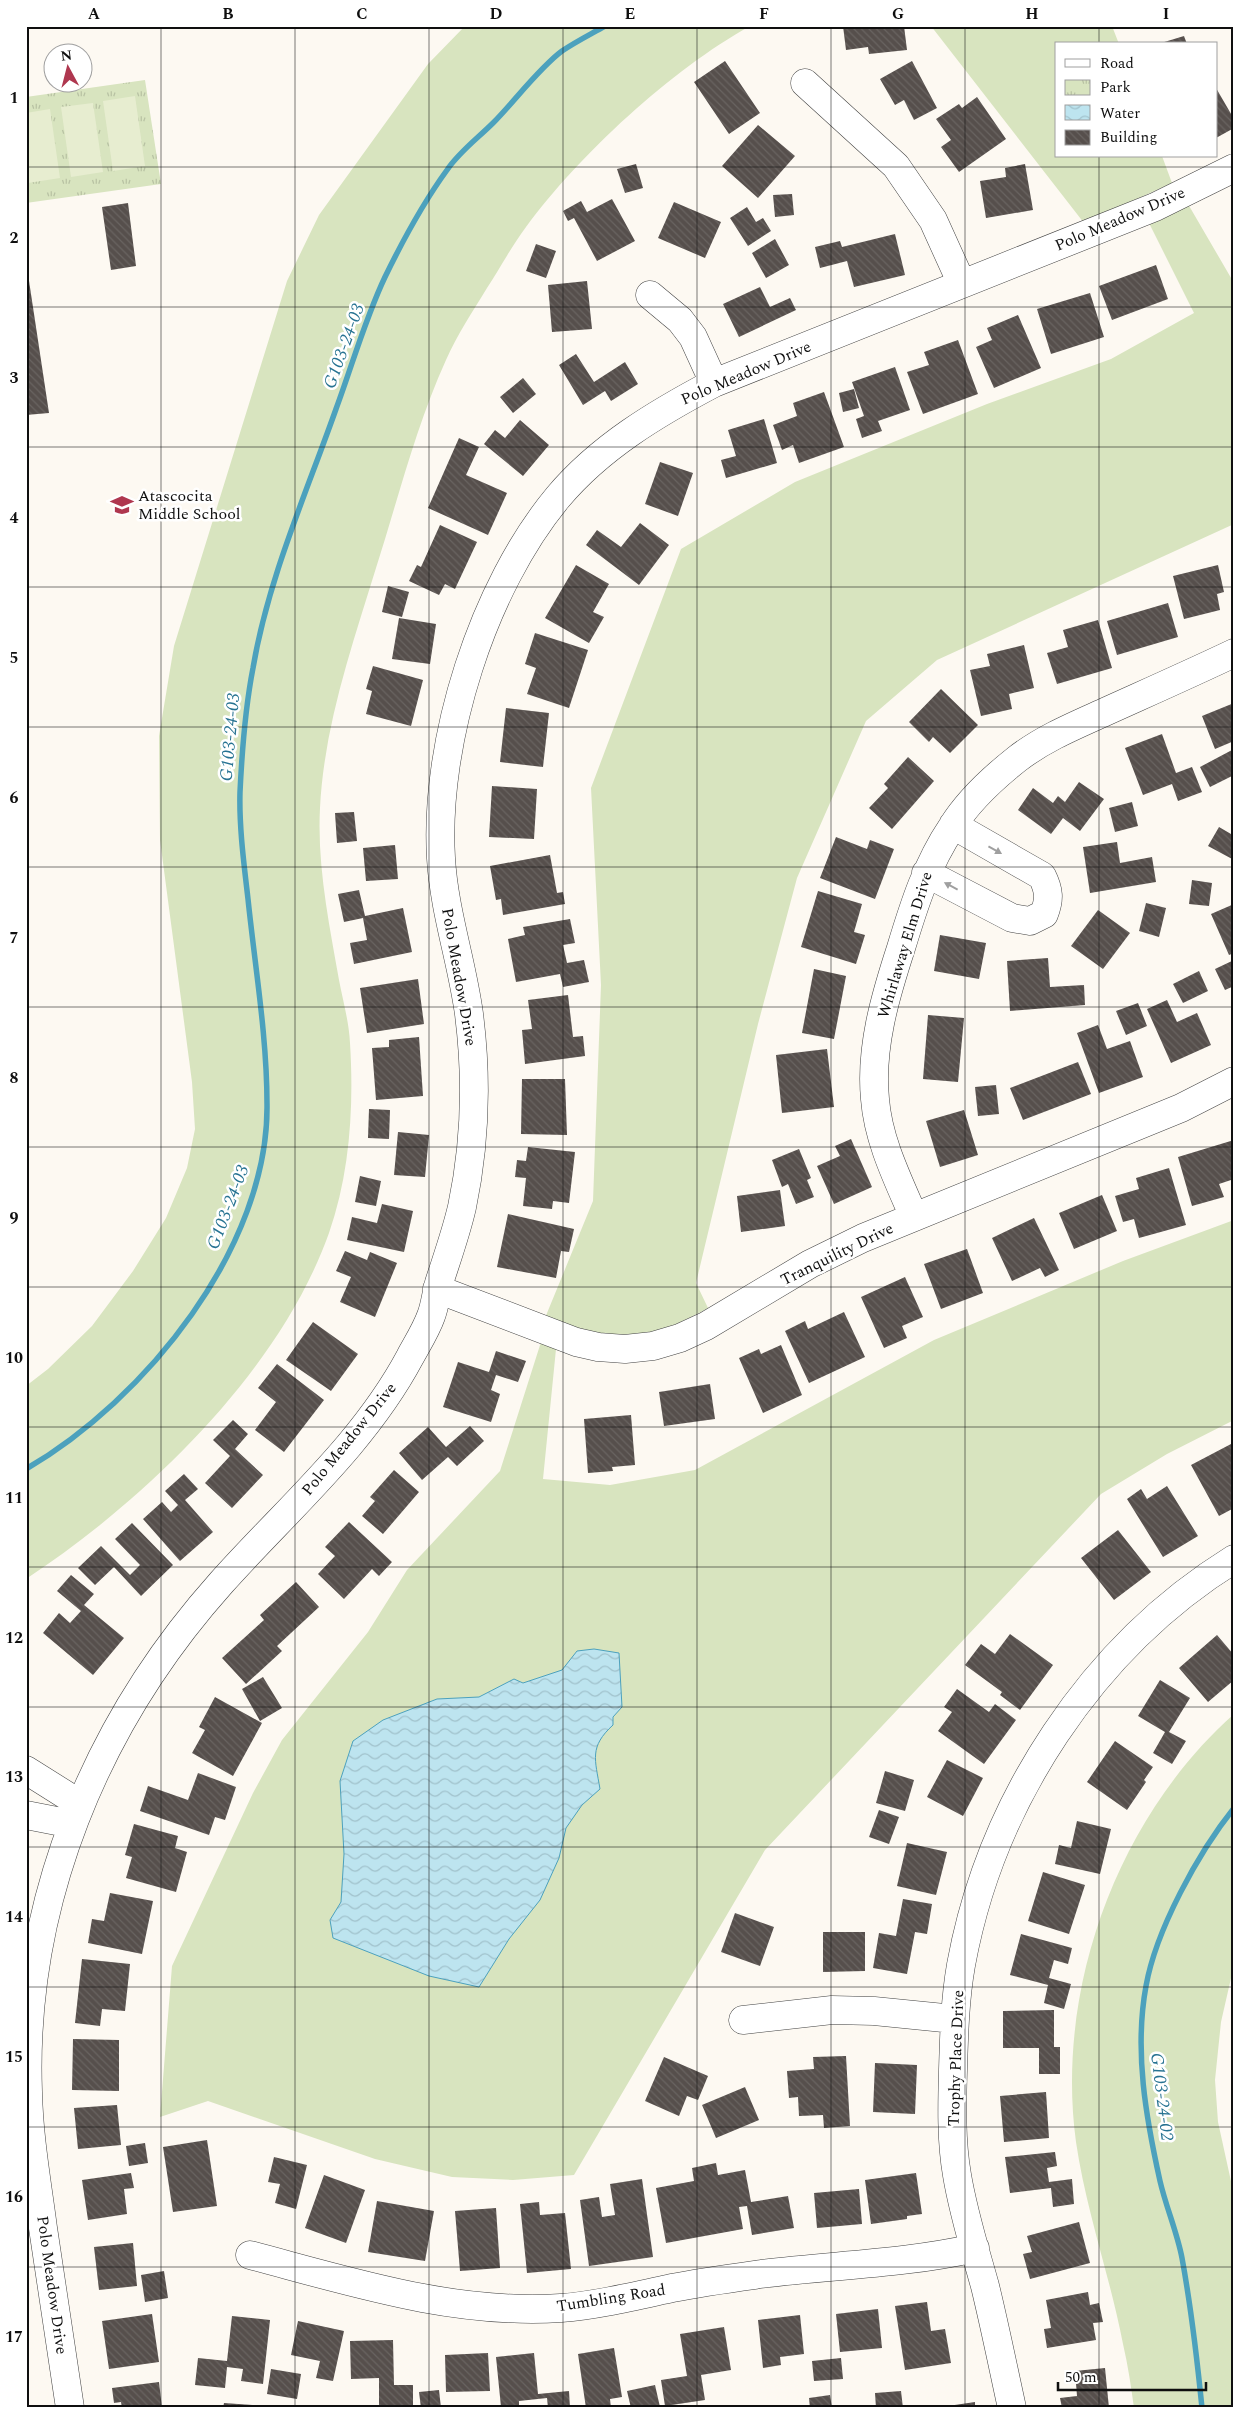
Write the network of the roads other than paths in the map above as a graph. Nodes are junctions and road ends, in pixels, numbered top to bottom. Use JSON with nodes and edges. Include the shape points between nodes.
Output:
{"nodes":[{"id":1,"x":805,"y":83,"type":"dead end"},
{"id":2,"x":1234,"y":168,"type":"edge"},
{"id":3,"x":962,"y":284,"type":"junction"},
{"id":4,"x":650,"y":295,"type":"dead end"},
{"id":5,"x":714,"y":383,"type":"junction"},
{"id":6,"x":1234,"y":653,"type":"edge"},
{"id":7,"x":953,"y":825,"type":"junction"},
{"id":8,"x":926,"y":873,"type":"junction"},
{"id":9,"x":1234,"y":1081,"type":"edge"},
{"id":10,"x":914,"y":1217,"type":"junction"},
{"id":11,"x":437,"y":1289,"type":"junction"},
{"id":12,"x":1234,"y":1559,"type":"edge"},
{"id":13,"x":26,"y":1770,"type":"edge"},
{"id":14,"x":76,"y":1814,"type":"junction"},
{"id":15,"x":26,"y":1815,"type":"edge"},
{"id":16,"x":954,"y":2019,"type":"junction"},
{"id":17,"x":743,"y":2020,"type":"dead end"},
{"id":18,"x":27,"y":2089,"type":"edge"},
{"id":19,"x":975,"y":2248,"type":"junction"},
{"id":20,"x":250,"y":2255,"type":"dead end"},
{"id":21,"x":70,"y":2408,"type":"edge"},
{"id":22,"x":1012,"y":2408,"type":"edge"}],
"edges":[{"from":1,"to":3,"type":"street","via":[[896,166],[933,220]]},
{"from":2,"to":3,"type":"street","name":"Polo Meadow Drive","via":[[1155,207]]},
{"from":3,"to":5,"type":"street","name":"Polo Meadow Drive"},
{"from":4,"to":5,"type":"street","via":[[680,320],[693,337]]},
{"from":5,"to":11,"type":"street","name":"Polo Meadow Drive","via":[[663,410],[621,439],[560,494],[528,538],[488,615],[453,724],[444,773],[441,857],[446,902],[468,1010],[472,1051],[472,1125],[463,1201]]},
{"from":6,"to":7,"type":"street","name":"Whirlaway Elm Drive","via":[[1047,740],[994,778]]},
{"from":7,"to":8,"type":"street","name":"Whirlaway Elm Drive"},
{"from":7,"to":8,"type":"street","one_way":true,"via":[[1042,876],[1049,902],[1044,914],[1030,920],[1012,918]]},
{"from":8,"to":10,"type":"street","name":"Whirlaway Elm Drive","via":[[890,984],[880,1024],[874,1075],[878,1123]]},
{"from":9,"to":10,"type":"street","name":"Tranquility Drive","via":[[1181,1108]]},
{"from":10,"to":11,"type":"street","name":"Tranquility Drive","via":[[810,1264],[706,1326],[653,1346],[598,1348]]},
{"from":11,"to":14,"type":"street","name":"Polo Meadow Drive","via":[[431,1317],[374,1413],[326,1473],[222,1581],[164,1654],[112,1736]]},
{"from":12,"to":16,"type":"street","name":"Trophy Place Drive","via":[[1180,1597],[1126,1646],[1080,1700],[1038,1760],[1011,1812],[974,1908],[961,1965]]},
{"from":13,"to":14,"type":"street"},
{"from":14,"to":15,"type":"street"},
{"from":14,"to":18,"type":"street","name":"Polo Meadow Drive","via":[[55,1872],[35,1972]]},
{"from":16,"to":17,"type":"street","via":[[832,2010]]},
{"from":16,"to":19,"type":"street","name":"Trophy Place Drive","via":[[952,2102],[956,2174]]},
{"from":18,"to":21,"type":"street","name":"Polo Meadow Drive","via":[[32,2150]]},
{"from":19,"to":20,"type":"street","name":"Tumbling Road","via":[[901,2262],[809,2268],[732,2278],[604,2302],[523,2309],[439,2302]]},
{"from":19,"to":22,"type":"street","name":"Trophy Place Drive"}]}
